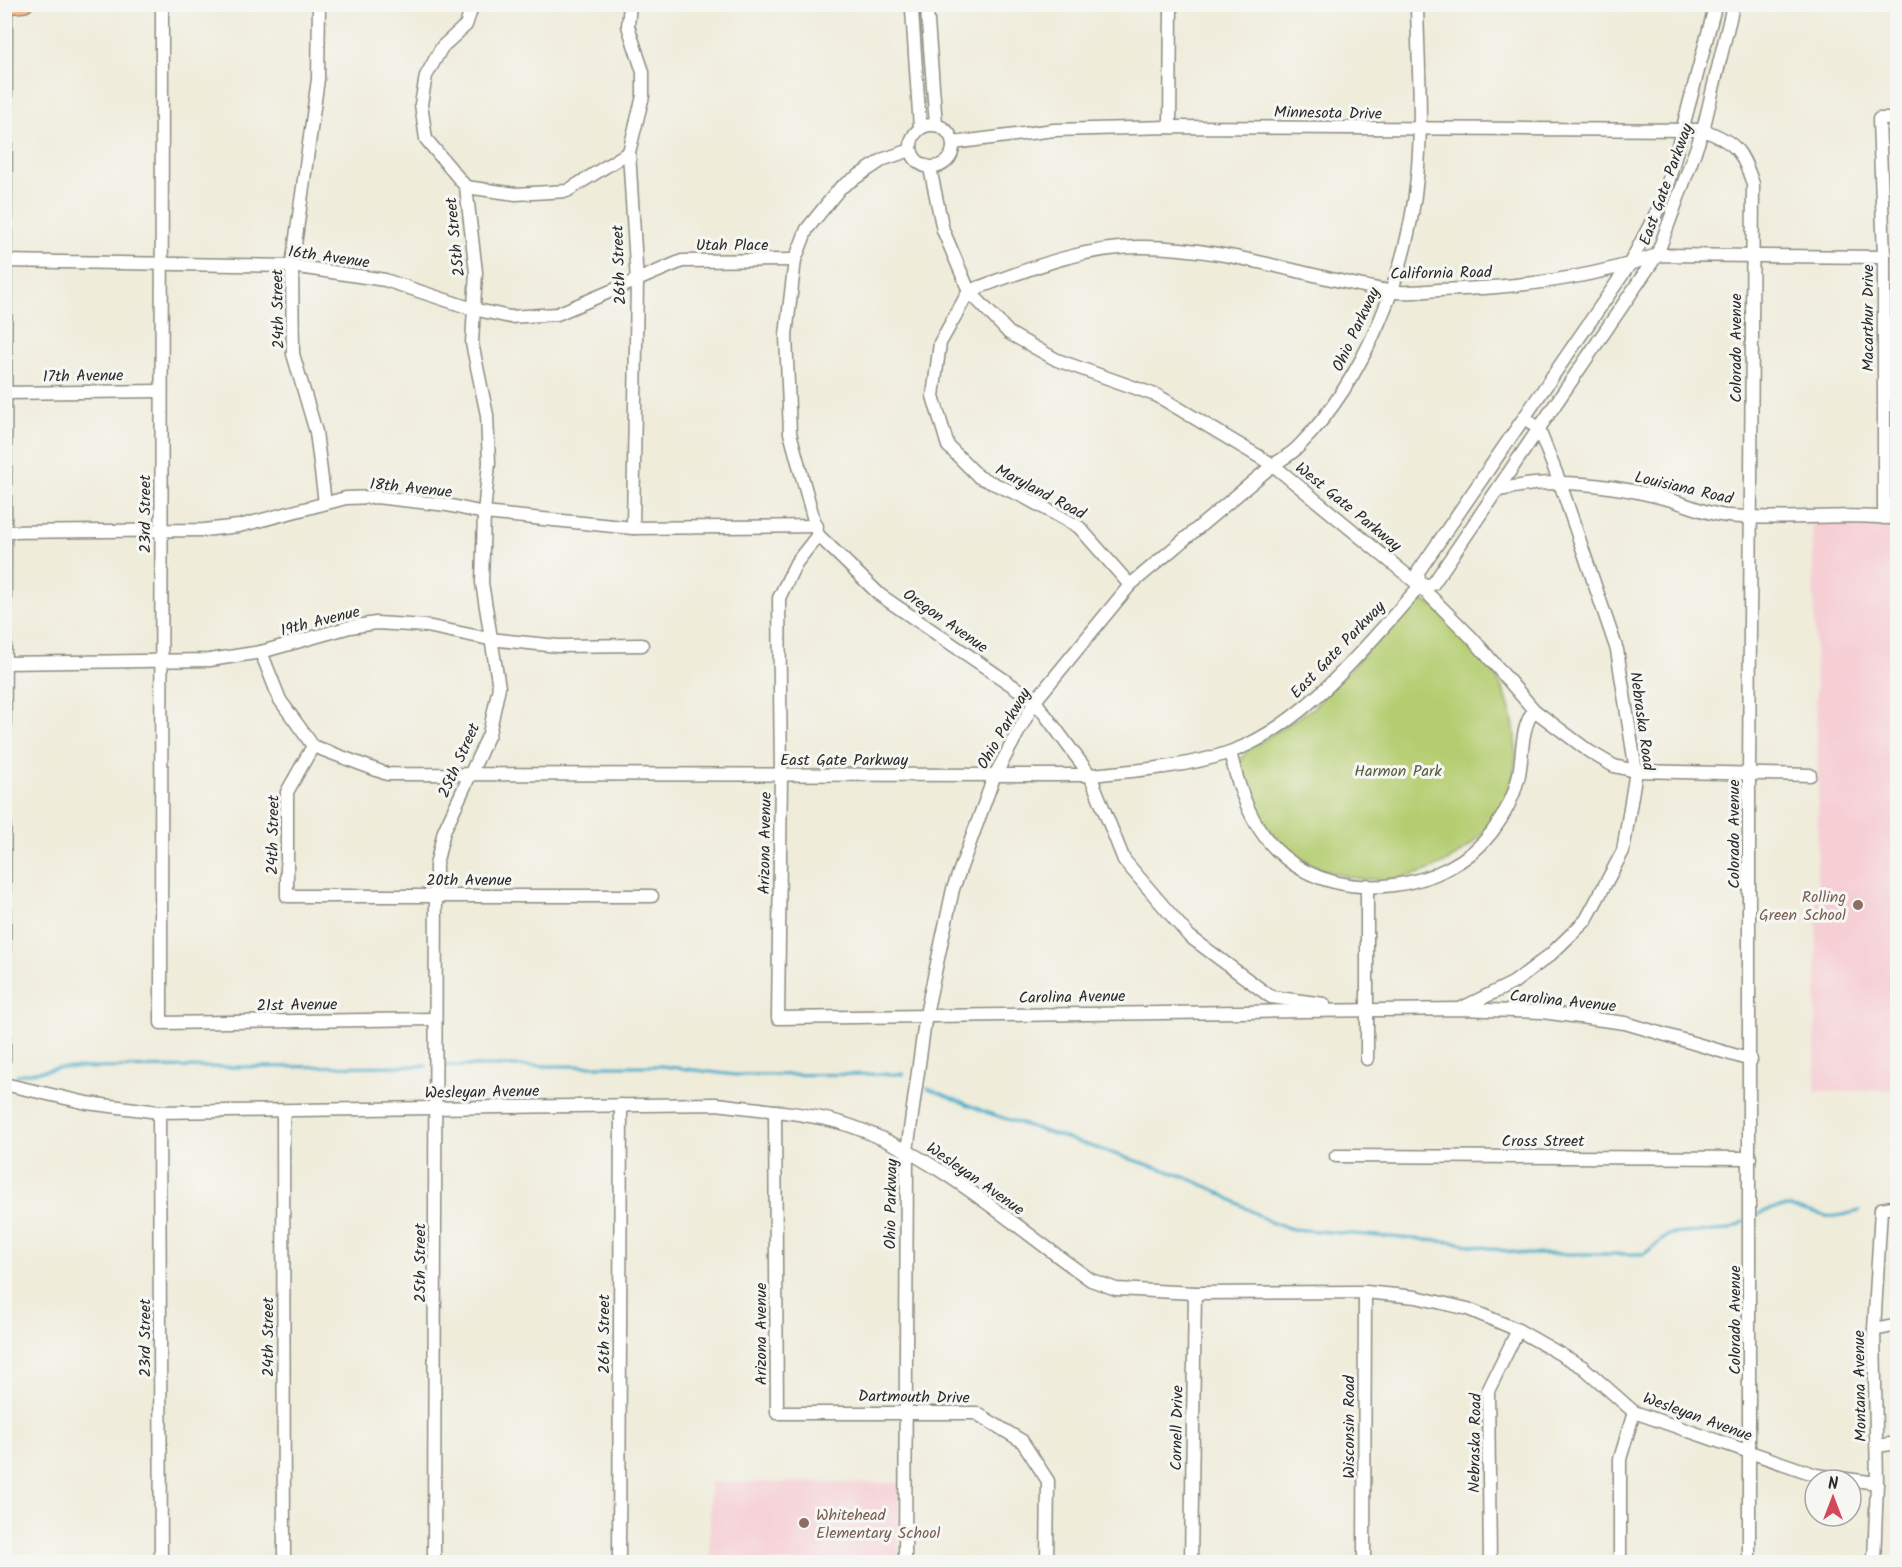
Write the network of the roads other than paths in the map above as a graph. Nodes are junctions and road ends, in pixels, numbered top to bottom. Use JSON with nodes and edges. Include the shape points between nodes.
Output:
{"nodes":[{"id":1,"x":25,"y":4,"type":"edge"},
{"id":2,"x":162,"y":4,"type":"edge"},
{"id":3,"x":320,"y":4,"type":"edge"},
{"id":4,"x":473,"y":4,"type":"edge"},
{"id":5,"x":630,"y":4,"type":"edge"},
{"id":6,"x":919,"y":4,"type":"edge"},
{"id":7,"x":1171,"y":4,"type":"edge"},
{"id":8,"x":1417,"y":4,"type":"edge"},
{"id":9,"x":1719,"y":4,"type":"edge"},
{"id":10,"x":1731,"y":4,"type":"edge"},
{"id":11,"x":6,"y":6,"type":"edge"},
{"id":12,"x":1898,"y":119,"type":"edge"},
{"id":13,"x":936,"y":125,"type":"junction"},
{"id":14,"x":1170,"y":127,"type":"junction"},
{"id":15,"x":920,"y":128,"type":"junction"},
{"id":16,"x":5,"y":130,"type":"edge"},
{"id":17,"x":1418,"y":130,"type":"junction"},
{"id":18,"x":1684,"y":130,"type":"junction"},
{"id":19,"x":1703,"y":130,"type":"junction"},
{"id":20,"x":953,"y":143,"type":"junction"},
{"id":21,"x":911,"y":150,"type":"junction"},
{"id":22,"x":628,"y":152,"type":"junction"},
{"id":23,"x":930,"y":168,"type":"junction"},
{"id":24,"x":466,"y":187,"type":"junction"},
{"id":25,"x":1657,"y":255,"type":"junction"},
{"id":26,"x":1751,"y":255,"type":"junction"},
{"id":27,"x":1884,"y":257,"type":"junction"},
{"id":28,"x":795,"y":260,"type":"junction"},
{"id":29,"x":5,"y":261,"type":"edge"},
{"id":30,"x":161,"y":265,"type":"junction"},
{"id":31,"x":1629,"y":265,"type":"junction"},
{"id":32,"x":292,"y":266,"type":"junction"},
{"id":33,"x":637,"y":282,"type":"junction"},
{"id":34,"x":969,"y":291,"type":"junction"},
{"id":35,"x":1392,"y":292,"type":"junction"},
{"id":36,"x":473,"y":309,"type":"junction"},
{"id":37,"x":161,"y":391,"type":"junction"},
{"id":38,"x":5,"y":393,"type":"edge"},
{"id":39,"x":1525,"y":417,"type":"junction"},
{"id":40,"x":1539,"y":430,"type":"junction"},
{"id":41,"x":1273,"y":465,"type":"junction"},
{"id":42,"x":1560,"y":483,"type":"junction"},
{"id":43,"x":1500,"y":490,"type":"junction"},
{"id":44,"x":325,"y":503,"type":"junction"},
{"id":45,"x":484,"y":513,"type":"junction"},
{"id":46,"x":1753,"y":517,"type":"junction"},
{"id":47,"x":1884,"y":518,"type":"junction"},
{"id":48,"x":1898,"y":519,"type":"edge"},
{"id":49,"x":633,"y":528,"type":"junction"},
{"id":50,"x":161,"y":531,"type":"junction"},
{"id":51,"x":818,"y":531,"type":"junction"},
{"id":52,"x":5,"y":532,"type":"edge"},
{"id":53,"x":1130,"y":585,"type":"junction"},
{"id":54,"x":1420,"y":586,"type":"junction"},
{"id":55,"x":489,"y":639,"type":"junction"},
{"id":56,"x":642,"y":645,"type":"dead end"},
{"id":57,"x":261,"y":652,"type":"junction"},
{"id":58,"x":161,"y":662,"type":"junction"},
{"id":59,"x":5,"y":663,"type":"edge"},
{"id":60,"x":1035,"y":701,"type":"junction"},
{"id":61,"x":1534,"y":710,"type":"junction"},
{"id":62,"x":313,"y":746,"type":"junction"},
{"id":63,"x":1230,"y":752,"type":"junction"},
{"id":64,"x":1636,"y":771,"type":"junction"},
{"id":65,"x":472,"y":774,"type":"junction"},
{"id":66,"x":1749,"y":774,"type":"junction"},
{"id":67,"x":781,"y":775,"type":"junction"},
{"id":68,"x":1090,"y":775,"type":"junction"},
{"id":69,"x":1810,"y":775,"type":"dead end"},
{"id":70,"x":993,"y":777,"type":"junction"},
{"id":71,"x":1367,"y":885,"type":"junction"},
{"id":72,"x":434,"y":895,"type":"junction"},
{"id":73,"x":287,"y":896,"type":"joint"},
{"id":74,"x":652,"y":896,"type":"dead end"},
{"id":75,"x":1461,"y":1009,"type":"junction"},
{"id":76,"x":1367,"y":1010,"type":"junction"},
{"id":77,"x":926,"y":1014,"type":"junction"},
{"id":78,"x":778,"y":1018,"type":"joint"},
{"id":79,"x":433,"y":1019,"type":"junction"},
{"id":80,"x":161,"y":1023,"type":"joint"},
{"id":81,"x":1367,"y":1059,"type":"dead end"},
{"id":82,"x":4,"y":1060,"type":"edge"},
{"id":83,"x":1751,"y":1060,"type":"junction"},
{"id":84,"x":4,"y":1084,"type":"edge"},
{"id":85,"x":621,"y":1105,"type":"junction"},
{"id":86,"x":436,"y":1108,"type":"junction"},
{"id":87,"x":283,"y":1111,"type":"junction"},
{"id":88,"x":775,"y":1111,"type":"junction"},
{"id":89,"x":159,"y":1112,"type":"junction"},
{"id":90,"x":907,"y":1151,"type":"junction"},
{"id":91,"x":1336,"y":1156,"type":"dead end"},
{"id":92,"x":1750,"y":1158,"type":"junction"},
{"id":93,"x":1898,"y":1206,"type":"edge"},
{"id":94,"x":1365,"y":1292,"type":"junction"},
{"id":95,"x":1195,"y":1293,"type":"junction"},
{"id":96,"x":1898,"y":1325,"type":"edge"},
{"id":97,"x":1518,"y":1330,"type":"junction"},
{"id":98,"x":1874,"y":1330,"type":"junction"},
{"id":99,"x":905,"y":1412,"type":"junction"},
{"id":100,"x":1634,"y":1412,"type":"junction"},
{"id":101,"x":777,"y":1413,"type":"joint"},
{"id":102,"x":1898,"y":1443,"type":"edge"},
{"id":103,"x":1877,"y":1446,"type":"junction"},
{"id":104,"x":1751,"y":1453,"type":"junction"},
{"id":105,"x":1877,"y":1483,"type":"junction"},
{"id":106,"x":161,"y":1563,"type":"edge"},
{"id":107,"x":284,"y":1563,"type":"edge"},
{"id":108,"x":434,"y":1563,"type":"edge"},
{"id":109,"x":619,"y":1563,"type":"edge"},
{"id":110,"x":905,"y":1563,"type":"edge"},
{"id":111,"x":1047,"y":1563,"type":"edge"},
{"id":112,"x":1191,"y":1563,"type":"edge"},
{"id":113,"x":1364,"y":1563,"type":"edge"},
{"id":114,"x":1490,"y":1563,"type":"edge"},
{"id":115,"x":1620,"y":1563,"type":"edge"},
{"id":116,"x":1749,"y":1563,"type":"edge"},
{"id":117,"x":1874,"y":1563,"type":"edge"}],
"edges":[{"from":1,"to":11,"type":"main road"},
{"from":2,"to":30,"type":"street","name":"23rd Street"},
{"from":3,"to":32,"type":"street","name":"24th Street","via":[[317,91]]},
{"from":4,"to":24,"type":"street","name":"25th Street","via":[[466,24],[442,46],[426,76],[421,104],[426,138]]},
{"from":5,"to":22,"type":"street","name":"26th Street","via":[[628,27],[643,72],[643,96]]},
{"from":6,"to":13,"type":"street","via":[[927,9]]},
{"from":6,"to":15,"type":"street","via":[[912,10]]},
{"from":7,"to":14,"type":"street"},
{"from":8,"to":17,"type":"street","name":"Ohio Parkway"},
{"from":9,"to":18,"type":"street","name":"East Gate Parkway"},
{"from":10,"to":19,"type":"street","name":"East Gate Parkway"},
{"from":11,"to":16,"type":"street"},
{"from":12,"to":27,"type":"street","name":"Macarthur Drive","via":[[1879,119]]},
{"from":13,"to":15,"type":"street"},
{"from":13,"to":20,"type":"street","via":[[947,130]]},
{"from":14,"to":17,"type":"street","name":"Minnesota Drive"},
{"from":14,"to":20,"type":"street","name":"Minnesota Drive","via":[[1054,130]]},
{"from":15,"to":21,"type":"street","via":[[912,138]]},
{"from":16,"to":29,"type":"street"},
{"from":17,"to":18,"type":"street","name":"Minnesota Drive"},
{"from":17,"to":35,"type":"street","name":"Ohio Parkway","via":[[1418,178],[1405,249]]},
{"from":18,"to":19,"type":"street","name":"Minnesota Drive"},
{"from":18,"to":31,"type":"street","name":"East Gate Parkway","via":[[1664,198]]},
{"from":19,"to":25,"type":"street","name":"East Gate Parkway"},
{"from":19,"to":26,"type":"street","name":"Colorado Avenue","via":[[1727,139],[1745,160],[1753,184]]},
{"from":20,"to":23,"type":"street","via":[[948,161]]},
{"from":21,"to":23,"type":"street","via":[[917,162]]},
{"from":21,"to":28,"type":"street","via":[[884,159],[840,188],[807,229]]},
{"from":22,"to":24,"type":"street","via":[[567,191],[516,194]]},
{"from":22,"to":33,"type":"street","name":"26th Street"},
{"from":23,"to":34,"type":"street","name":"West Gate Parkway","via":[[943,230]]},
{"from":24,"to":36,"type":"street","name":"25th Street","via":[[476,272]]},
{"from":25,"to":26,"type":"street","name":"California Road"},
{"from":25,"to":31,"type":"street","name":"California Road"},
{"from":25,"to":40,"type":"street","name":"East Gate Parkway"},
{"from":26,"to":27,"type":"street","name":"California Road"},
{"from":26,"to":46,"type":"street","name":"Colorado Avenue"},
{"from":27,"to":47,"type":"street","name":"Macarthur Drive"},
{"from":28,"to":33,"type":"street","name":"Utah Place","via":[[682,261]]},
{"from":28,"to":51,"type":"street","via":[[786,335],[790,433]]},
{"from":29,"to":30,"type":"street","name":"16th Avenue"},
{"from":29,"to":38,"type":"street"},
{"from":30,"to":32,"type":"street","name":"16th Avenue"},
{"from":30,"to":37,"type":"street","name":"23rd Street"},
{"from":31,"to":35,"type":"street","name":"California Road","via":[[1491,289]]},
{"from":31,"to":39,"type":"street","name":"East Gate Parkway"},
{"from":32,"to":36,"type":"street","name":"16th Avenue","via":[[385,280]]},
{"from":32,"to":44,"type":"street","name":"24th Street","via":[[293,354],[316,432]]},
{"from":33,"to":36,"type":"street","name":"16th Avenue","via":[[557,315],[510,317]]},
{"from":33,"to":49,"type":"street","name":"26th Street"},
{"from":34,"to":35,"type":"street","name":"California Road","via":[[1087,251],[1139,247],[1194,250]]},
{"from":34,"to":41,"type":"street","name":"West Gate Parkway","via":[[1009,333],[1057,360],[1158,396]]},
{"from":34,"to":53,"type":"street","name":"Maryland Road","via":[[940,344],[935,375],[933,396],[948,446],[979,477],[1079,527]]},
{"from":35,"to":41,"type":"street","name":"Ohio Parkway","via":[[1349,383],[1299,447]]},
{"from":36,"to":45,"type":"street","name":"25th Street","via":[[472,343],[487,415],[489,463]]},
{"from":37,"to":38,"type":"street","name":"17th Avenue"},
{"from":37,"to":50,"type":"street","name":"23rd Street"},
{"from":38,"to":52,"type":"street"},
{"from":39,"to":40,"type":"street","name":"Nebraska Road"},
{"from":39,"to":54,"type":"street","name":"East Gate Parkway","via":[[1418,572]]},
{"from":40,"to":42,"type":"street","name":"Nebraska Road"},
{"from":40,"to":43,"type":"street","name":"East Gate Parkway"},
{"from":41,"to":53,"type":"street","name":"Ohio Parkway"},
{"from":41,"to":54,"type":"street","name":"West Gate Parkway"},
{"from":42,"to":43,"type":"street","name":"Louisiana Road"},
{"from":42,"to":46,"type":"street","name":"Louisiana Road","via":[[1619,489],[1726,516]]},
{"from":42,"to":64,"type":"street","name":"Nebraska Road","via":[[1617,650]]},
{"from":43,"to":54,"type":"street","name":"East Gate Parkway","via":[[1434,584]]},
{"from":44,"to":45,"type":"street","name":"18th Avenue","via":[[376,497]]},
{"from":44,"to":50,"type":"street","name":"18th Avenue","via":[[239,526]]},
{"from":45,"to":49,"type":"street","name":"18th Avenue"},
{"from":45,"to":55,"type":"street","name":"25th Street","via":[[482,583]]},
{"from":46,"to":47,"type":"street","name":"Louisiana Road"},
{"from":46,"to":66,"type":"street","name":"Colorado Avenue"},
{"from":47,"to":48,"type":"street","name":"Louisiana Road"},
{"from":49,"to":51,"type":"street","name":"18th Avenue"},
{"from":50,"to":52,"type":"street","name":"18th Avenue"},
{"from":50,"to":58,"type":"street","name":"23rd Street"},
{"from":51,"to":60,"type":"street","name":"Oregon Avenue","via":[[880,595]]},
{"from":51,"to":67,"type":"street","name":"Arizona Avenue","via":[[779,598]]},
{"from":52,"to":59,"type":"street"},
{"from":53,"to":60,"type":"street","name":"Ohio Parkway"},
{"from":54,"to":61,"type":"street","name":"West Gate Parkway","via":[[1473,639]]},
{"from":54,"to":63,"type":"street","name":"East Gate Parkway","via":[[1306,705]]},
{"from":55,"to":56,"type":"street","name":"19th Avenue","via":[[558,646]]},
{"from":55,"to":57,"type":"street","name":"19th Avenue","via":[[428,626],[376,623]]},
{"from":55,"to":65,"type":"street","name":"25th Street","via":[[499,687],[496,710]]},
{"from":57,"to":58,"type":"street","name":"19th Avenue"},
{"from":57,"to":62,"type":"street","via":[[280,700]]},
{"from":58,"to":59,"type":"street","name":"19th Avenue"},
{"from":58,"to":80,"type":"street","name":"23rd Street"},
{"from":59,"to":82,"type":"street"},
{"from":60,"to":68,"type":"street","name":"Oregon Avenue"},
{"from":60,"to":70,"type":"street","name":"Ohio Parkway"},
{"from":61,"to":64,"type":"street","name":"West Gate Parkway","via":[[1590,752],[1614,766]]},
{"from":61,"to":71,"type":"street","via":[[1524,728],[1518,778],[1510,802],[1485,840],[1466,858],[1428,878],[1405,884]]},
{"from":62,"to":65,"type":"street","name":"East Gate Parkway","via":[[387,774]]},
{"from":62,"to":73,"type":"street","name":"24th Street","via":[[287,792]]},
{"from":63,"to":68,"type":"street","name":"East Gate Parkway"},
{"from":63,"to":71,"type":"street","via":[[1250,812],[1283,856],[1320,875]]},
{"from":64,"to":66,"type":"street","name":"West Gate Parkway"},
{"from":64,"to":75,"type":"street","name":"Nebraska Road","via":[[1623,851],[1586,920],[1513,983]]},
{"from":65,"to":67,"type":"street","name":"East Gate Parkway"},
{"from":65,"to":72,"type":"street","name":"25th Street","via":[[444,831]]},
{"from":66,"to":69,"type":"street","name":"West Gate Parkway"},
{"from":66,"to":83,"type":"street","name":"Colorado Avenue"},
{"from":67,"to":70,"type":"street","name":"East Gate Parkway"},
{"from":67,"to":78,"type":"street","name":"Arizona Avenue"},
{"from":68,"to":70,"type":"street","name":"East Gate Parkway"},
{"from":68,"to":76,"type":"street","name":"Oregon Avenue","via":[[1124,860],[1189,936],[1271,997]]},
{"from":70,"to":77,"type":"street","name":"Ohio Parkway","via":[[953,889]]},
{"from":71,"to":76,"type":"street"},
{"from":72,"to":73,"type":"street","name":"20th Avenue"},
{"from":72,"to":74,"type":"street","name":"20th Avenue"},
{"from":72,"to":79,"type":"street","name":"25th Street"},
{"from":75,"to":76,"type":"street","name":"Carolina Avenue"},
{"from":75,"to":83,"type":"street","name":"Carolina Avenue","via":[[1542,1012],[1625,1023]]},
{"from":76,"to":77,"type":"street","name":"Carolina Avenue"},
{"from":76,"to":81,"type":"street"},
{"from":77,"to":78,"type":"street","name":"Carolina Avenue"},
{"from":77,"to":90,"type":"street","name":"Ohio Parkway"},
{"from":79,"to":80,"type":"street","name":"21st Avenue"},
{"from":79,"to":86,"type":"street","name":"25th Street"},
{"from":83,"to":92,"type":"street","name":"Colorado Avenue"},
{"from":84,"to":89,"type":"street","name":"Wesleyan Avenue","via":[[87,1103]]},
{"from":85,"to":86,"type":"street","name":"Wesleyan Avenue"},
{"from":85,"to":88,"type":"street","name":"Wesleyan Avenue","via":[[716,1104]]},
{"from":85,"to":109,"type":"street","name":"26th Street"},
{"from":86,"to":87,"type":"street","name":"Wesleyan Avenue"},
{"from":86,"to":108,"type":"street","name":"25th Street"},
{"from":87,"to":89,"type":"street","name":"Wesleyan Avenue"},
{"from":87,"to":107,"type":"street","name":"24th Street"},
{"from":88,"to":90,"type":"street","name":"Wesleyan Avenue","via":[[849,1125]]},
{"from":88,"to":101,"type":"street","name":"Arizona Avenue"},
{"from":89,"to":106,"type":"street","name":"23rd Street"},
{"from":90,"to":95,"type":"street","name":"Wesleyan Avenue","via":[[948,1175],[1091,1280],[1116,1289]]},
{"from":90,"to":99,"type":"street","name":"Ohio Parkway"},
{"from":91,"to":92,"type":"street","name":"Cross Street"},
{"from":92,"to":104,"type":"street","name":"Colorado Avenue"},
{"from":93,"to":98,"type":"street","name":"Montana Avenue","via":[[1881,1209]]},
{"from":94,"to":95,"type":"street","name":"Wesleyan Avenue"},
{"from":94,"to":97,"type":"street","name":"Wesleyan Avenue","via":[[1416,1297],[1468,1309]]},
{"from":94,"to":113,"type":"street","name":"Wisconsin Road"},
{"from":95,"to":112,"type":"street","name":"Cornell Drive"},
{"from":96,"to":98,"type":"street"},
{"from":97,"to":100,"type":"street","name":"Wesleyan Avenue","via":[[1583,1367]]},
{"from":97,"to":114,"type":"street","name":"Nebraska Road","via":[[1488,1391]]},
{"from":98,"to":103,"type":"street","name":"Montana Avenue"},
{"from":99,"to":101,"type":"street","name":"Dartmouth Drive"},
{"from":99,"to":110,"type":"street","name":"Ohio Parkway"},
{"from":99,"to":111,"type":"street","name":"Dartmouth Drive","via":[[976,1413],[1022,1441],[1048,1481]]},
{"from":100,"to":104,"type":"street","name":"Wesleyan Avenue"},
{"from":100,"to":115,"type":"street","via":[[1620,1459]]},
{"from":102,"to":103,"type":"street"},
{"from":103,"to":105,"type":"street","name":"Montana Avenue"},
{"from":104,"to":105,"type":"street","name":"Wesleyan Avenue","via":[[1816,1475]]},
{"from":104,"to":116,"type":"street","name":"Colorado Avenue"},
{"from":105,"to":117,"type":"street","name":"Montana Avenue"}]}
